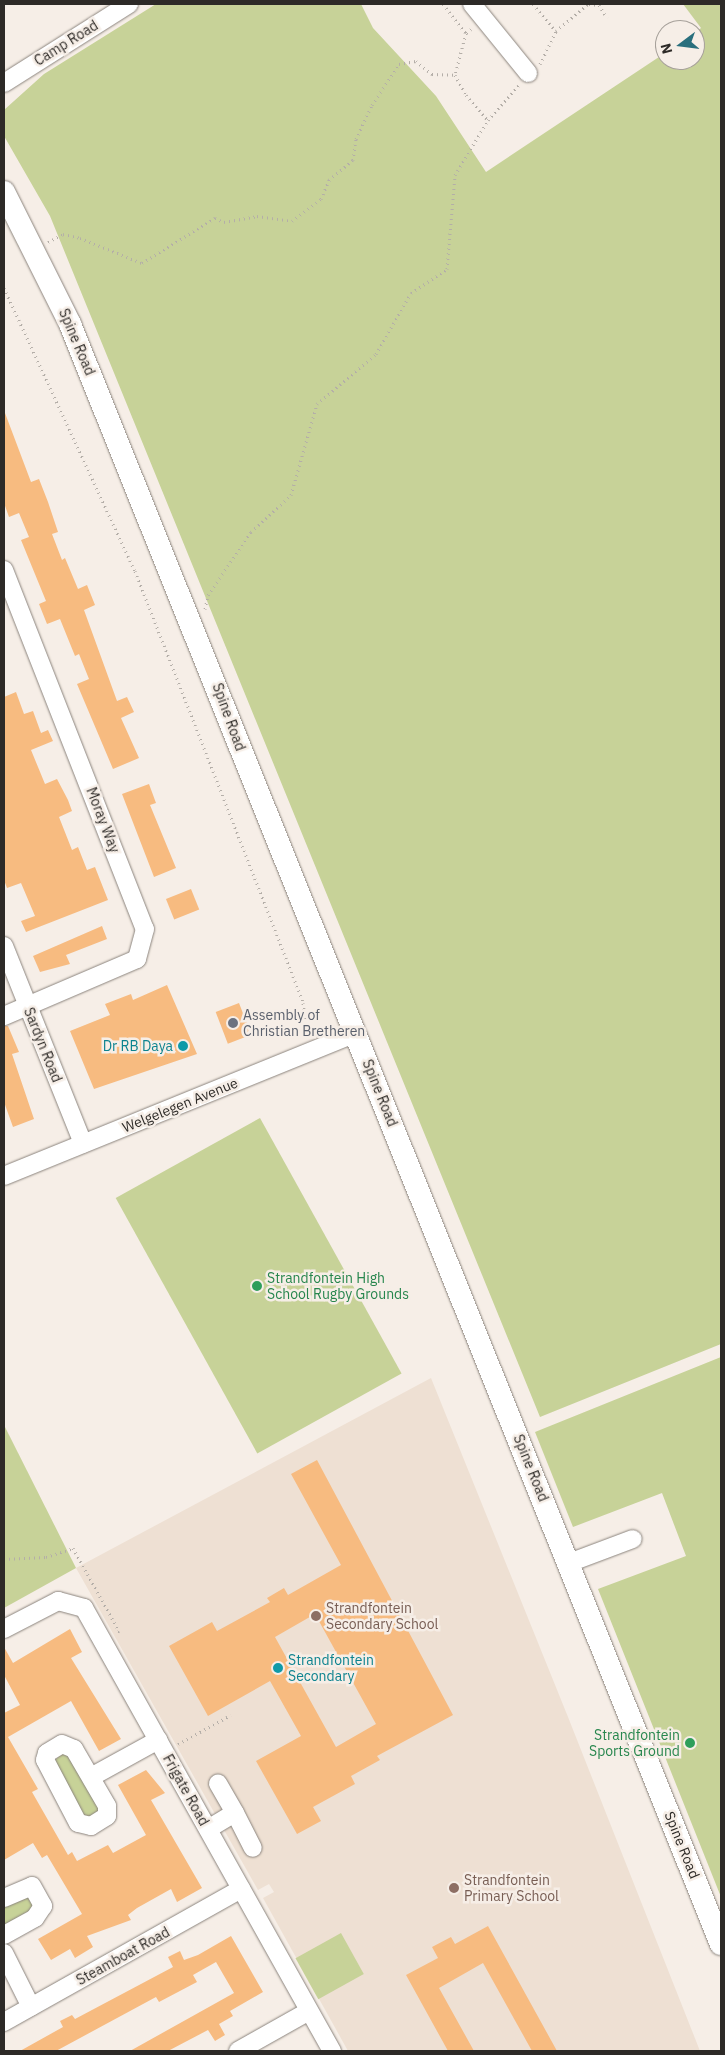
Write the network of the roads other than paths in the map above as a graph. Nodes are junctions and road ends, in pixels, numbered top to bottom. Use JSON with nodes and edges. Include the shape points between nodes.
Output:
{"nodes":[{"id":1,"x":129,"y":4,"type":"edge"},
{"id":2,"x":472,"y":4,"type":"edge"},
{"id":3,"x":528,"y":73,"type":"dead end"},
{"id":4,"x":4,"y":83,"type":"edge"},
{"id":5,"x":4,"y":192,"type":"edge"},
{"id":6,"x":4,"y":570,"type":"edge"},
{"id":7,"x":4,"y":946,"type":"edge"},
{"id":8,"x":28,"y":1007,"type":"junction"},
{"id":9,"x":4,"y":1016,"type":"edge"},
{"id":10,"x":356,"y":1034,"type":"junction"},
{"id":11,"x":83,"y":1144,"type":"junction"},
{"id":12,"x":4,"y":1176,"type":"edge"},
{"id":13,"x":633,"y":1539,"type":"dead end"},
{"id":14,"x":569,"y":1563,"type":"junction"},
{"id":15,"x":4,"y":1629,"type":"edge"},
{"id":16,"x":161,"y":1746,"type":"junction"},
{"id":17,"x":91,"y":1777,"type":"junction"},
{"id":18,"x":218,"y":1783,"type":"dead end"},
{"id":19,"x":235,"y":1813,"type":"junction"},
{"id":20,"x":208,"y":1829,"type":"junction"},
{"id":21,"x":253,"y":1848,"type":"dead end"},
{"id":22,"x":241,"y":1889,"type":"junction"},
{"id":23,"x":4,"y":1898,"type":"edge"},
{"id":24,"x":4,"y":1935,"type":"edge"},
{"id":25,"x":721,"y":1944,"type":"edge"},
{"id":26,"x":4,"y":1953,"type":"edge"},
{"id":27,"x":31,"y":2007,"type":"junction"},
{"id":28,"x":309,"y":2011,"type":"junction"},
{"id":29,"x":4,"y":2022,"type":"edge"},
{"id":30,"x":238,"y":2051,"type":"edge"},
{"id":31,"x":332,"y":2051,"type":"edge"}],
"edges":[{"from":1,"to":4,"type":"street","name":"Camp Road"},
{"from":2,"to":3,"type":"street"},
{"from":5,"to":10,"type":"main road","name":"Spine Road","via":[[34,248],[198,638],[259,802]]},
{"from":6,"to":8,"type":"street","name":"Moray Way","via":[[146,928],[137,959]]},
{"from":7,"to":8,"type":"street","name":"Sardyn Road"},
{"from":8,"to":9,"type":"street"},
{"from":8,"to":11,"type":"street","name":"Sardyn Road"},
{"from":10,"to":11,"type":"street","name":"Welgelegen Avenue"},
{"from":10,"to":14,"type":"main road","name":"Spine Road"},
{"from":11,"to":12,"type":"street","name":"Welgelegen Avenue"},
{"from":13,"to":14,"type":"street"},
{"from":14,"to":25,"type":"main road","name":"Spine Road"},
{"from":15,"to":16,"type":"street","name":"Frigate Road","via":[[47,1605],[67,1600],[84,1608]]},
{"from":16,"to":17,"type":"street"},
{"from":16,"to":20,"type":"street","name":"Frigate Road"},
{"from":17,"to":17,"type":"street","via":[[108,1812],[103,1819],[86,1827],[78,1823],[45,1756],[62,1744],[70,1744]]},
{"from":18,"to":19,"type":"street"},
{"from":19,"to":20,"type":"street"},
{"from":19,"to":21,"type":"street"},
{"from":20,"to":22,"type":"street","name":"Frigate Road"},
{"from":22,"to":27,"type":"street","name":"Steamboat Road"},
{"from":22,"to":28,"type":"street","name":"Frigate Road"},
{"from":23,"to":24,"type":"street","via":[[32,1886],[43,1906],[35,1918]]},
{"from":26,"to":27,"type":"street"},
{"from":27,"to":29,"type":"street","name":"Steamboat Road"},
{"from":28,"to":30,"type":"street"},
{"from":28,"to":31,"type":"street","name":"Frigate Road"}]}
